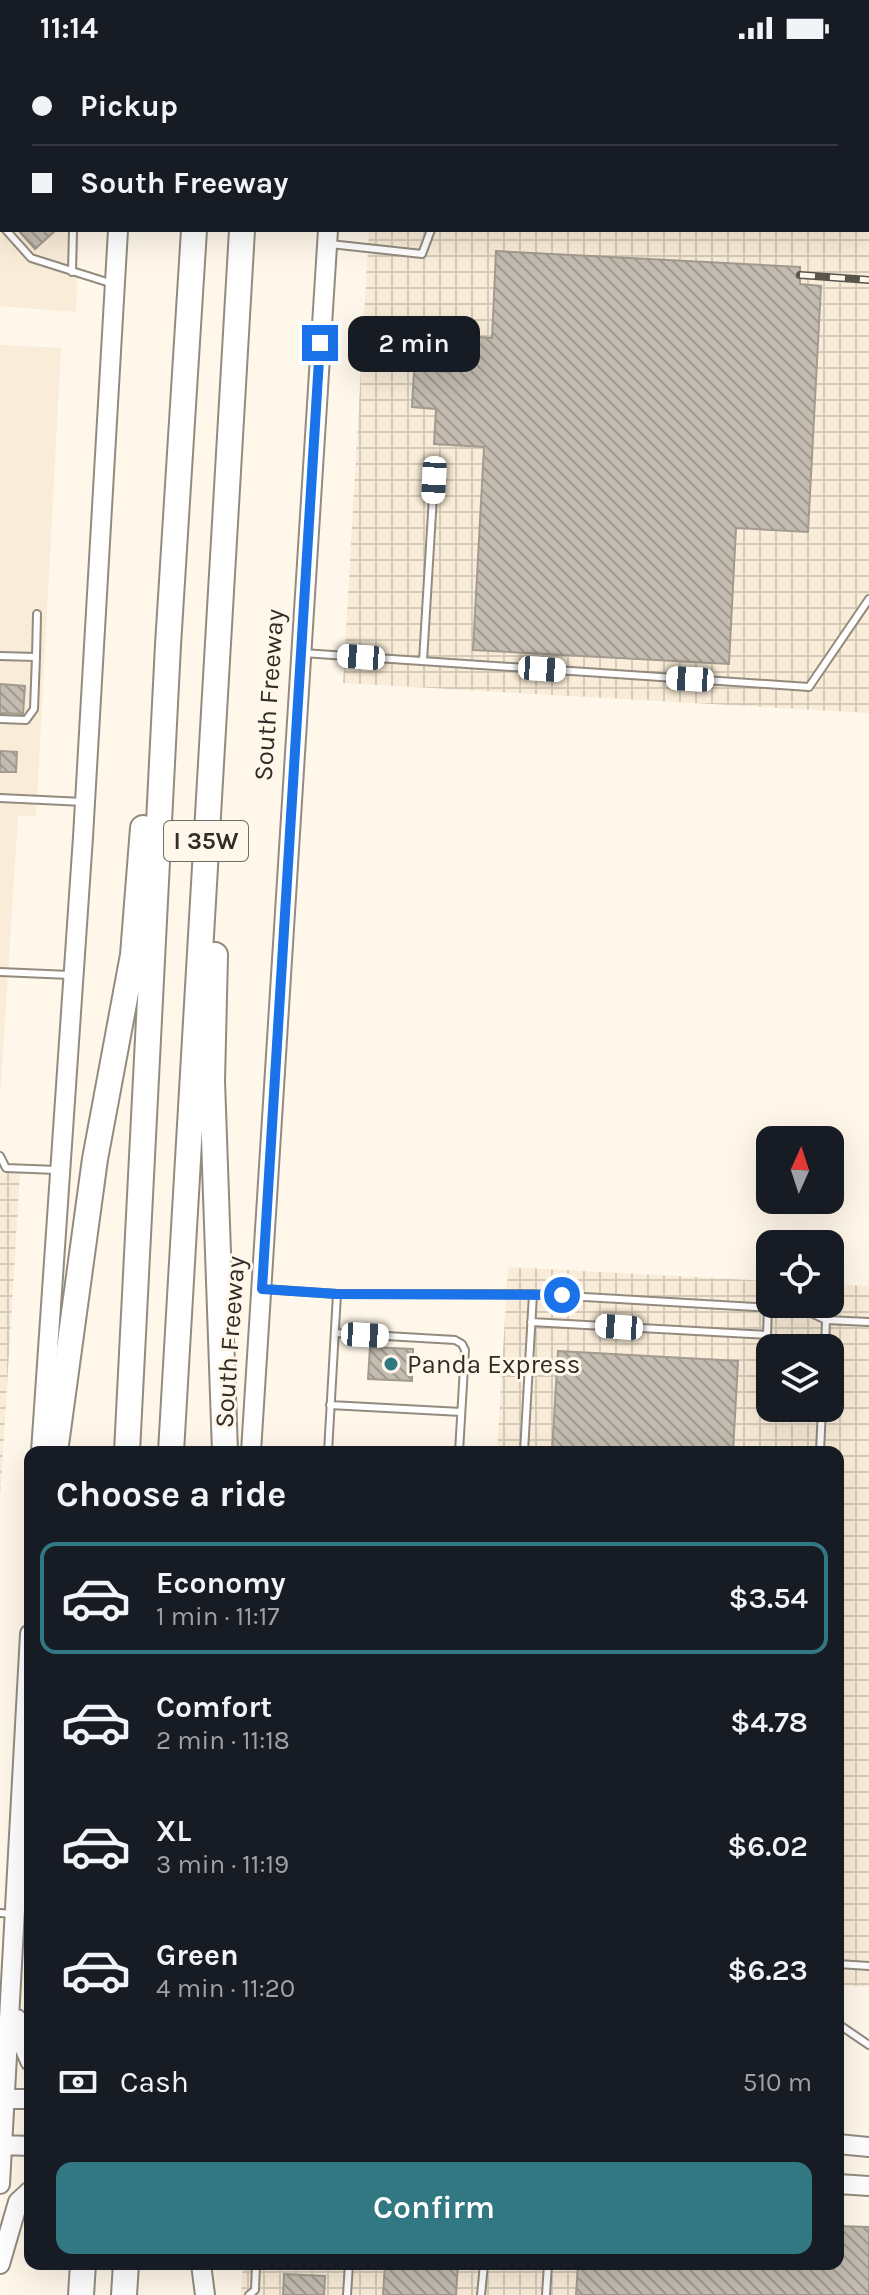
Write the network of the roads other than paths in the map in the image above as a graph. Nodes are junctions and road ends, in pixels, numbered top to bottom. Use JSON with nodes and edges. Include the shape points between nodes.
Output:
{"nodes":[{"id":1,"x":8,"y":232,"type":"edge"},
{"id":2,"x":73,"y":232,"type":"edge"},
{"id":3,"x":118,"y":232,"type":"edge"},
{"id":4,"x":194,"y":232,"type":"edge"},
{"id":5,"x":242,"y":232,"type":"edge"},
{"id":6,"x":430,"y":232,"type":"edge"},
{"id":7,"x":326,"y":235,"type":"edge"},
{"id":8,"x":72,"y":272,"type":"junction"},
{"id":9,"x":115,"y":285,"type":"junction"},
{"id":10,"x":434,"y":480,"type":"dead end"},
{"id":11,"x":869,"y":599,"type":"edge"},
{"id":12,"x":37,"y":614,"type":"dead end"},
{"id":13,"x":168,"y":645,"type":"junction"},
{"id":14,"x":300,"y":653,"type":"junction"},
{"id":15,"x":0,"y":656,"type":"edge"},
{"id":16,"x":36,"y":657,"type":"junction"},
{"id":17,"x":423,"y":661,"type":"junction"},
{"id":18,"x":0,"y":719,"type":"edge"},
{"id":19,"x":0,"y":798,"type":"edge"},
{"id":20,"x":85,"y":802,"type":"junction"},
{"id":21,"x":207,"y":827,"type":"junction"},
{"id":22,"x":0,"y":972,"type":"edge"},
{"id":23,"x":74,"y":975,"type":"junction"},
{"id":24,"x":0,"y":1156,"type":"edge"},
{"id":25,"x":3,"y":1168,"type":"edge"},
{"id":26,"x":62,"y":1170,"type":"junction"},
{"id":27,"x":262,"y":1289,"type":"junction"},
{"id":28,"x":337,"y":1294,"type":"junction"},
{"id":29,"x":533,"y":1294,"type":"junction"},
{"id":30,"x":756,"y":1306,"type":"edge"},
{"id":31,"x":768,"y":1318,"type":"edge"},
{"id":32,"x":822,"y":1318,"type":"edge"},
{"id":33,"x":826,"y":1320,"type":"junction"},
{"id":34,"x":531,"y":1322,"type":"junction"},
{"id":35,"x":869,"y":1322,"type":"edge"},
{"id":36,"x":335,"y":1333,"type":"junction"},
{"id":37,"x":826,"y":1334,"type":"edge"},
{"id":38,"x":330,"y":1405,"type":"junction"},
{"id":39,"x":461,"y":1412,"type":"junction"},
{"id":40,"x":821,"y":1422,"type":"edge"},
{"id":41,"x":41,"y":1446,"type":"edge"},
{"id":42,"x":56,"y":1446,"type":"edge"},
{"id":43,"x":127,"y":1446,"type":"edge"},
{"id":44,"x":171,"y":1446,"type":"edge"},
{"id":45,"x":225,"y":1446,"type":"edge"},
{"id":46,"x":251,"y":1446,"type":"edge"},
{"id":47,"x":328,"y":1446,"type":"edge"},
{"id":48,"x":459,"y":1446,"type":"edge"},
{"id":49,"x":524,"y":1446,"type":"edge"},
{"id":50,"x":820,"y":1446,"type":"edge"},
{"id":51,"x":24,"y":1710,"type":"edge"},
{"id":52,"x":8,"y":1914,"type":"edge"},
{"id":53,"x":844,"y":1964,"type":"edge"},
{"id":54,"x":869,"y":1966,"type":"edge"},
{"id":55,"x":12,"y":1989,"type":"junction"},
{"id":56,"x":844,"y":2028,"type":"edge"},
{"id":57,"x":869,"y":2045,"type":"edge"},
{"id":58,"x":24,"y":2047,"type":"edge"},
{"id":59,"x":4,"y":2048,"type":"edge"},
{"id":60,"x":6,"y":2099,"type":"junction"},
{"id":61,"x":24,"y":2099,"type":"edge"},
{"id":62,"x":3,"y":2145,"type":"junction"},
{"id":63,"x":844,"y":2145,"type":"edge"},
{"id":64,"x":24,"y":2146,"type":"edge"},
{"id":65,"x":869,"y":2147,"type":"edge"},
{"id":66,"x":0,"y":2184,"type":"edge"},
{"id":67,"x":844,"y":2184,"type":"edge"},
{"id":68,"x":869,"y":2186,"type":"edge"},
{"id":69,"x":24,"y":2196,"type":"edge"},
{"id":70,"x":0,"y":2264,"type":"edge"},
{"id":71,"x":83,"y":2270,"type":"edge"},
{"id":72,"x":126,"y":2270,"type":"edge"},
{"id":73,"x":202,"y":2270,"type":"edge"},
{"id":74,"x":207,"y":2270,"type":"edge"},
{"id":75,"x":256,"y":2270,"type":"edge"},
{"id":76,"x":349,"y":2270,"type":"edge"},
{"id":77,"x":483,"y":2270,"type":"edge"},
{"id":78,"x":548,"y":2270,"type":"edge"},
{"id":79,"x":81,"y":2295,"type":"edge"},
{"id":80,"x":124,"y":2295,"type":"edge"},
{"id":81,"x":205,"y":2295,"type":"edge"},
{"id":82,"x":249,"y":2295,"type":"edge"},
{"id":83,"x":347,"y":2295,"type":"edge"},
{"id":84,"x":481,"y":2295,"type":"edge"},
{"id":85,"x":546,"y":2295,"type":"edge"}],
"edges":[{"from":1,"to":8,"type":"lane","via":[[31,258]]},
{"from":2,"to":8,"type":"lane"},
{"from":3,"to":9,"type":"main road"},
{"from":4,"to":13,"type":"highway","number":"I 35W"},
{"from":5,"to":21,"type":"highway","name":"South Freeway","number":"I 35W"},
{"from":6,"to":7,"type":"lane","via":[[422,254]]},
{"from":7,"to":14,"type":"main road","name":"South Freeway"},
{"from":8,"to":9,"type":"lane"},
{"from":9,"to":20,"type":"main road"},
{"from":10,"to":17,"type":"lane"},
{"from":11,"to":17,"type":"lane","via":[[809,687]]},
{"from":12,"to":16,"type":"lane"},
{"from":13,"to":42,"type":"highway","via":[[154,679],[133,955],[95,1159]]},
{"from":13,"to":43,"type":"highway","number":"I 35W"},
{"from":14,"to":17,"type":"lane"},
{"from":14,"to":27,"type":"main road","name":"South Freeway"},
{"from":15,"to":16,"type":"lane"},
{"from":16,"to":18,"type":"lane","via":[[34,709],[26,720]]},
{"from":19,"to":20,"type":"lane"},
{"from":20,"to":23,"type":"main road"},
{"from":21,"to":44,"type":"highway","name":"South Freeway","number":"I 35W"},
{"from":21,"to":45,"type":"highway","via":[[217,880],[212,1081]]},
{"from":22,"to":23,"type":"lane"},
{"from":23,"to":26,"type":"main road"},
{"from":24,"to":25,"type":"lane"},
{"from":25,"to":26,"type":"lane"},
{"from":26,"to":41,"type":"main road"},
{"from":27,"to":28,"type":"lane"},
{"from":27,"to":46,"type":"main road","name":"South Freeway"},
{"from":28,"to":29,"type":"lane"},
{"from":28,"to":36,"type":"lane"},
{"from":29,"to":30,"type":"lane"},
{"from":29,"to":34,"type":"lane"},
{"from":31,"to":34,"type":"lane","via":[[767,1335]]},
{"from":32,"to":33,"type":"lane"},
{"from":33,"to":35,"type":"lane"},
{"from":33,"to":37,"type":"lane"},
{"from":34,"to":49,"type":"lane"},
{"from":36,"to":38,"type":"lane"},
{"from":36,"to":39,"type":"lane","via":[[462,1344]]},
{"from":38,"to":39,"type":"lane"},
{"from":38,"to":47,"type":"lane"},
{"from":39,"to":48,"type":"lane"},
{"from":40,"to":50,"type":"lane"},
{"from":51,"to":52,"type":"main road"},
{"from":52,"to":55,"type":"main road"},
{"from":53,"to":54,"type":"lane"},
{"from":55,"to":58,"type":"main road"},
{"from":55,"to":59,"type":"main road"},
{"from":56,"to":57,"type":"lane"},
{"from":59,"to":60,"type":"main road"},
{"from":60,"to":61,"type":"main road"},
{"from":60,"to":62,"type":"main road"},
{"from":62,"to":64,"type":"main road"},
{"from":62,"to":66,"type":"main road"},
{"from":63,"to":65,"type":"main road"},
{"from":67,"to":68,"type":"main road"},
{"from":69,"to":70,"type":"main road"},
{"from":71,"to":79,"type":"highway"},
{"from":72,"to":80,"type":"highway"},
{"from":73,"to":81,"type":"main road"},
{"from":74,"to":81,"type":"main road"},
{"from":75,"to":82,"type":"lane","via":[[255,2290]]},
{"from":76,"to":83,"type":"lane"},
{"from":77,"to":84,"type":"lane"},
{"from":78,"to":85,"type":"lane"}]}
